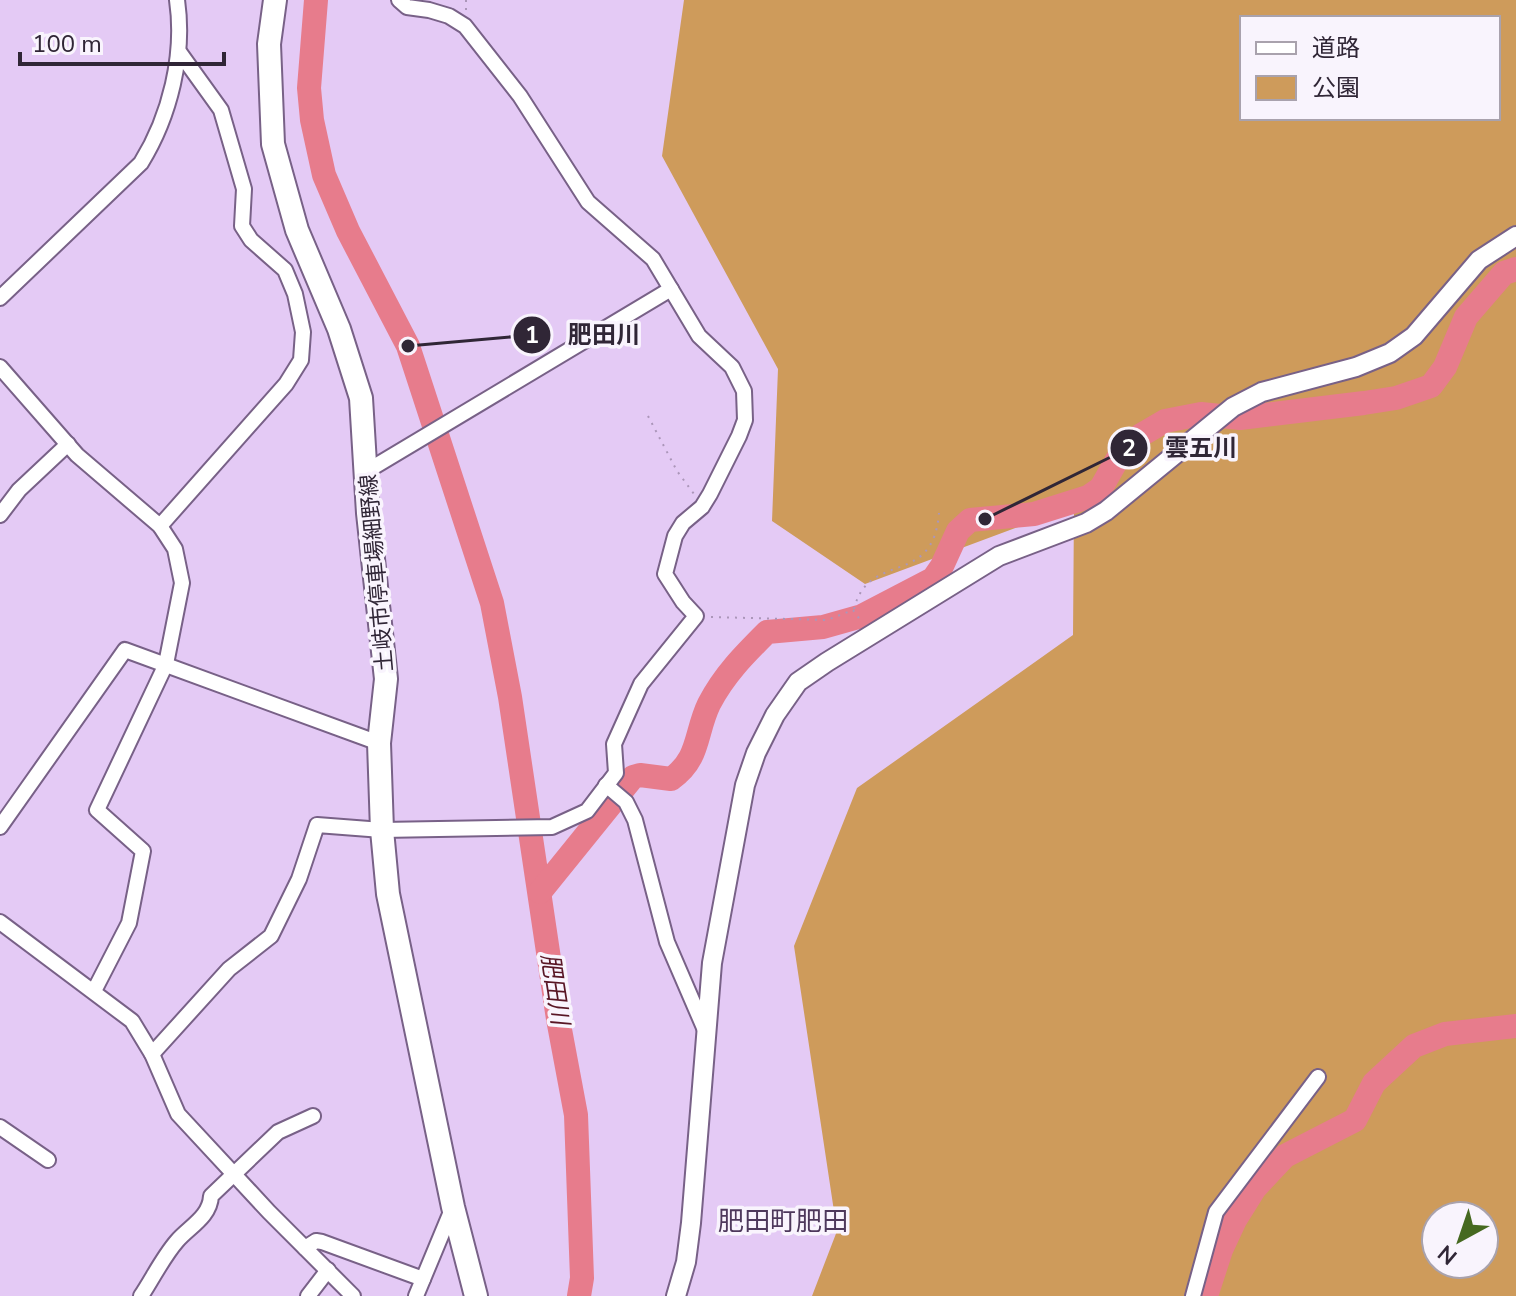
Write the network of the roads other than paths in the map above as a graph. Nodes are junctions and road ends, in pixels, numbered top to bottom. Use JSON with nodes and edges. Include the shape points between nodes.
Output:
{"nodes":[{"id":1,"x":177,"y":0,"type":"edge"},
{"id":2,"x":275,"y":0,"type":"edge"},
{"id":3,"x":399,"y":0,"type":"edge"},
{"id":4,"x":180,"y":53,"type":"junction"},
{"id":5,"x":1516,"y":236,"type":"edge"},
{"id":6,"x":671,"y":289,"type":"junction"},
{"id":7,"x":0,"y":298,"type":"edge"},
{"id":8,"x":0,"y":367,"type":"edge"},
{"id":9,"x":68,"y":444,"type":"junction"},
{"id":10,"x":367,"y":471,"type":"junction"},
{"id":11,"x":0,"y":515,"type":"edge"},
{"id":12,"x":160,"y":526,"type":"junction"},
{"id":13,"x":166,"y":664,"type":"junction"},
{"id":14,"x":379,"y":743,"type":"junction"},
{"id":15,"x":608,"y":787,"type":"junction"},
{"id":16,"x":0,"y":827,"type":"edge"},
{"id":17,"x":382,"y":830,"type":"junction"},
{"id":18,"x":0,"y":922,"type":"edge"},
{"id":19,"x":94,"y":991,"type":"junction"},
{"id":20,"x":705,"y":1030,"type":"junction"},
{"id":21,"x":152,"y":1054,"type":"junction"},
{"id":22,"x":1318,"y":1077,"type":"dead end"},
{"id":23,"x":313,"y":1116,"type":"dead end"},
{"id":24,"x":0,"y":1127,"type":"edge"},
{"id":25,"x":48,"y":1160,"type":"dead end"},
{"id":26,"x":233,"y":1173,"type":"junction"},
{"id":27,"x":453,"y":1207,"type":"junction"},
{"id":28,"x":305,"y":1248,"type":"junction"},
{"id":29,"x":328,"y":1270,"type":"junction"},
{"id":30,"x":423,"y":1279,"type":"junction"},
{"id":31,"x":141,"y":1296,"type":"edge"},
{"id":32,"x":308,"y":1296,"type":"edge"},
{"id":33,"x":353,"y":1296,"type":"edge"},
{"id":34,"x":416,"y":1296,"type":"edge"},
{"id":35,"x":476,"y":1296,"type":"edge"},
{"id":36,"x":676,"y":1296,"type":"edge"},
{"id":37,"x":1193,"y":1296,"type":"edge"}],
"edges":[{"from":1,"to":4,"type":"street"},
{"from":2,"to":10,"type":"main road","name":"土岐市停車場細野線","via":[[269,44],[273,144],[297,230],[339,329],[361,398]]},
{"from":3,"to":6,"type":"street","via":[[465,26],[520,96],[588,202],[653,259]]},
{"from":4,"to":7,"type":"street","via":[[157,137],[141,163]]},
{"from":4,"to":12,"type":"street","via":[[221,110],[244,189],[242,226],[285,270],[303,332],[301,360],[286,384]]},
{"from":5,"to":20,"type":"street","via":[[1479,260],[1414,336],[1390,353],[1262,392],[1233,407],[1086,523],[999,556],[798,682],[775,715],[745,785]]},
{"from":6,"to":10,"type":"street"},
{"from":6,"to":15,"type":"street","via":[[699,336],[732,367],[744,391],[745,420],[704,504],[675,536],[665,574],[696,616],[641,684],[614,744],[616,773]]},
{"from":8,"to":9,"type":"street"},
{"from":9,"to":11,"type":"street"},
{"from":9,"to":12,"type":"street"},
{"from":10,"to":14,"type":"main road","name":"土岐市停車場細野線","via":[[386,679]]},
{"from":12,"to":13,"type":"street","via":[[175,549],[182,583]]},
{"from":13,"to":14,"type":"street"},
{"from":13,"to":16,"type":"street","via":[[125,650]]},
{"from":13,"to":19,"type":"street","via":[[97,810],[143,851],[129,923]]},
{"from":14,"to":17,"type":"main road","name":"土岐市停車場細野線"},
{"from":15,"to":17,"type":"street","via":[[587,811],[552,827]]},
{"from":15,"to":20,"type":"street","via":[[626,802],[635,820],[667,942]]},
{"from":17,"to":21,"type":"street","via":[[317,825],[299,879],[271,936],[229,969]]},
{"from":17,"to":27,"type":"main road","name":"土岐市停車場細野線","via":[[390,907]]},
{"from":18,"to":19,"type":"street"},
{"from":19,"to":21,"type":"street","via":[[132,1021]]},
{"from":20,"to":36,"type":"street","via":[[691,1223]]},
{"from":21,"to":26,"type":"street","via":[[178,1114]]},
{"from":22,"to":37,"type":"street","via":[[1216,1212]]},
{"from":23,"to":26,"type":"street","via":[[278,1132]]},
{"from":24,"to":25,"type":"street"},
{"from":26,"to":28,"type":"street"},
{"from":26,"to":31,"type":"street","via":[[211,1196],[205,1214],[177,1241]]},
{"from":27,"to":30,"type":"street"},
{"from":27,"to":35,"type":"main road","name":"土岐市停車場細野線"},
{"from":28,"to":29,"type":"street"},
{"from":28,"to":30,"type":"street","via":[[322,1242]]},
{"from":29,"to":32,"type":"street"},
{"from":29,"to":33,"type":"street"},
{"from":30,"to":34,"type":"street"}]}
